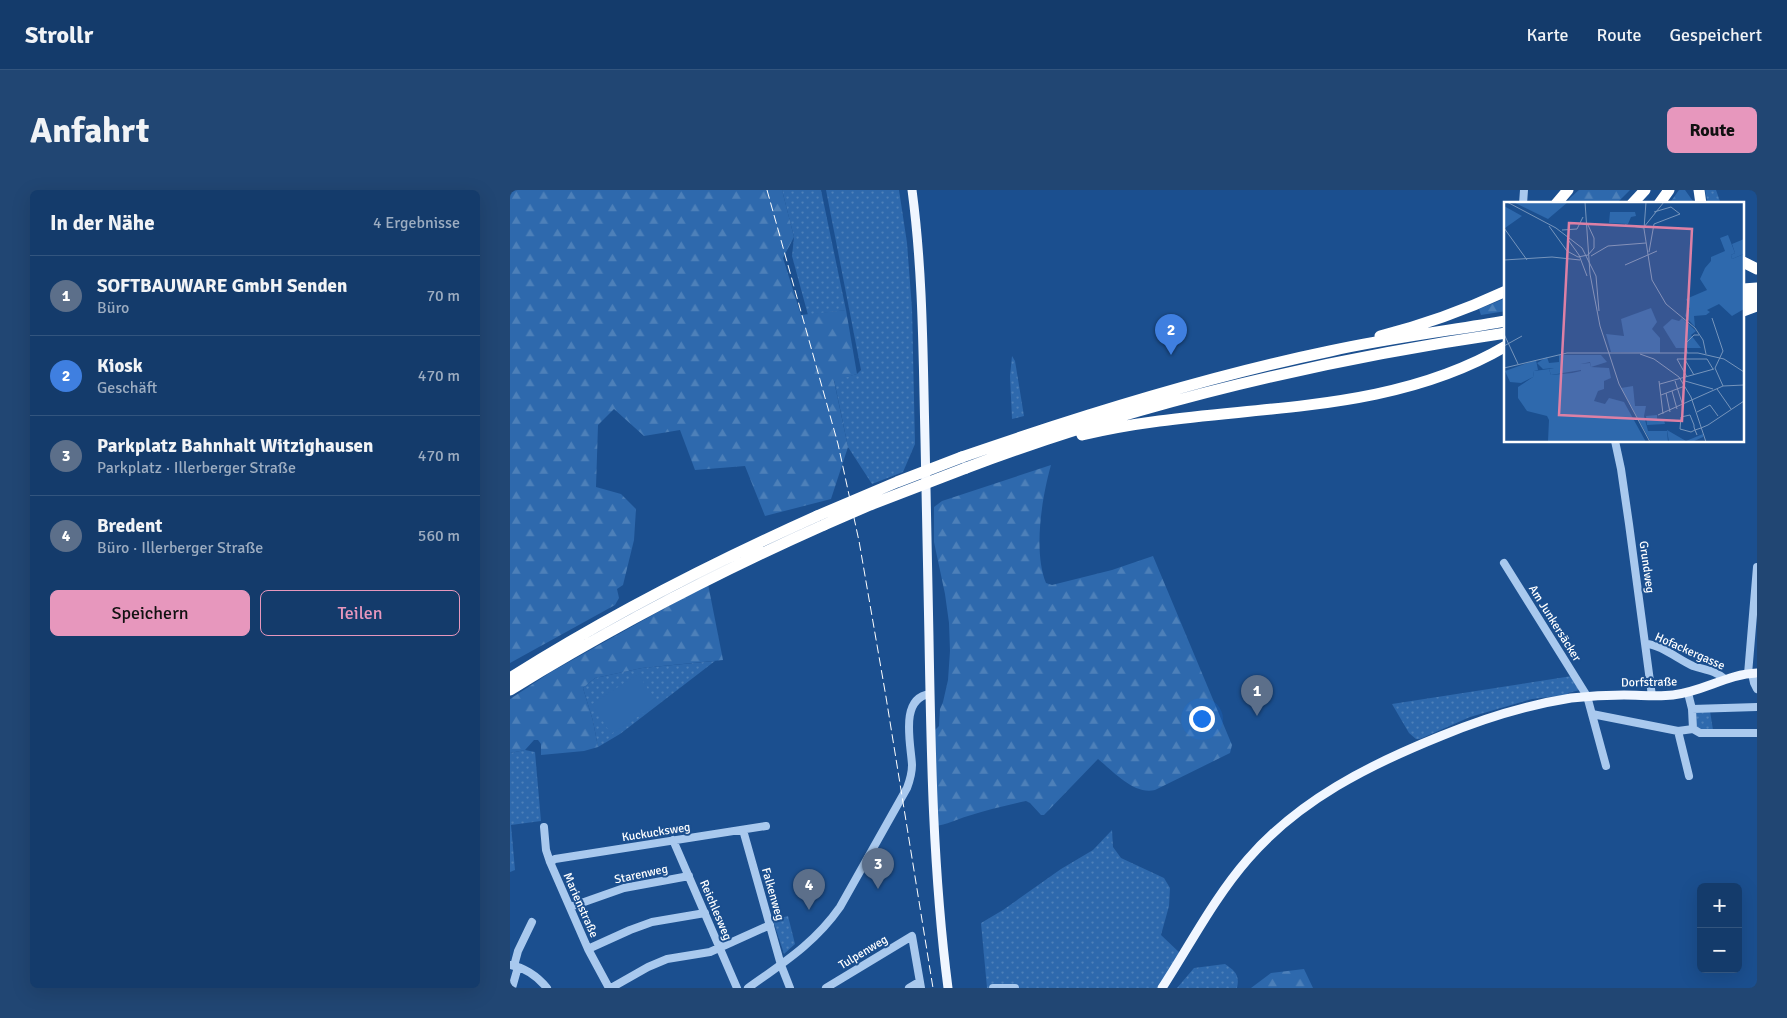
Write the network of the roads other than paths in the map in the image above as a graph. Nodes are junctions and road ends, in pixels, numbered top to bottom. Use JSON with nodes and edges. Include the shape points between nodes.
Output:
{"nodes":[{"id":1,"x":912,"y":190,"type":"edge"},
{"id":2,"x":1568,"y":190,"type":"edge"},
{"id":3,"x":1646,"y":190,"type":"edge"},
{"id":4,"x":1668,"y":190,"type":"edge"},
{"id":5,"x":1558,"y":202,"type":"edge"},
{"id":6,"x":1634,"y":202,"type":"edge"},
{"id":7,"x":1660,"y":202,"type":"edge"},
{"id":8,"x":1744,"y":262,"type":"edge"},
{"id":9,"x":1757,"y":269,"type":"edge"},
{"id":10,"x":1757,"y":288,"type":"edge"},
{"id":11,"x":1744,"y":289,"type":"edge"},
{"id":12,"x":1504,"y":293,"type":"edge"},
{"id":13,"x":1757,"y":299,"type":"edge"},
{"id":14,"x":1744,"y":300,"type":"edge"},
{"id":15,"x":1757,"y":306,"type":"edge"},
{"id":16,"x":1744,"y":311,"type":"edge"},
{"id":17,"x":1504,"y":321,"type":"edge"},
{"id":18,"x":1504,"y":333,"type":"edge"},
{"id":19,"x":1504,"y":347,"type":"edge"},
{"id":20,"x":1331,"y":350,"type":"junction"},
{"id":21,"x":1615,"y":442,"type":"edge"},
{"id":22,"x":1012,"y":451,"type":"junction"},
{"id":23,"x":821,"y":521,"type":"junction"},
{"id":24,"x":1504,"y":563,"type":"dead end"},
{"id":25,"x":1757,"y":567,"type":"edge"},
{"id":26,"x":1646,"y":644,"type":"junction"},
{"id":27,"x":538,"y":667,"type":"junction"},
{"id":28,"x":1752,"y":674,"type":"edge"},
{"id":29,"x":510,"y":678,"type":"edge"},
{"id":30,"x":1725,"y":679,"type":"junction"},
{"id":31,"x":1757,"y":689,"type":"edge"},
{"id":32,"x":510,"y":690,"type":"edge"},
{"id":33,"x":1688,"y":693,"type":"junction"},
{"id":34,"x":930,"y":694,"type":"junction"},
{"id":35,"x":1587,"y":696,"type":"junction"},
{"id":36,"x":1652,"y":696,"type":"junction"},
{"id":37,"x":1757,"y":707,"type":"edge"},
{"id":38,"x":1692,"y":708,"type":"junction"},
{"id":39,"x":1592,"y":714,"type":"junction"},
{"id":40,"x":1694,"y":729,"type":"junction"},
{"id":41,"x":1678,"y":731,"type":"junction"},
{"id":42,"x":1757,"y":733,"type":"edge"},
{"id":43,"x":1606,"y":766,"type":"dead end"},
{"id":44,"x":1689,"y":776,"type":"dead end"},
{"id":45,"x":766,"y":826,"type":"dead end"},
{"id":46,"x":544,"y":827,"type":"dead end"},
{"id":47,"x":743,"y":830,"type":"junction"},
{"id":48,"x":673,"y":840,"type":"junction"},
{"id":49,"x":550,"y":862,"type":"junction"},
{"id":50,"x":689,"y":876,"type":"junction"},
{"id":51,"x":570,"y":907,"type":"junction"},
{"id":52,"x":705,"y":913,"type":"junction"},
{"id":53,"x":532,"y":922,"type":"dead end"},
{"id":54,"x":770,"y":925,"type":"junction"},
{"id":55,"x":720,"y":948,"type":"junction"},
{"id":56,"x":588,"y":949,"type":"junction"},
{"id":57,"x":781,"y":965,"type":"junction"},
{"id":58,"x":514,"y":966,"type":"edge"},
{"id":59,"x":920,"y":985,"type":"edge"},
{"id":60,"x":512,"y":988,"type":"edge"},
{"id":61,"x":547,"y":988,"type":"edge"},
{"id":62,"x":610,"y":988,"type":"edge"},
{"id":63,"x":737,"y":988,"type":"edge"},
{"id":64,"x":748,"y":988,"type":"edge"},
{"id":65,"x":790,"y":988,"type":"edge"},
{"id":66,"x":826,"y":988,"type":"edge"},
{"id":67,"x":909,"y":988,"type":"edge"},
{"id":68,"x":948,"y":988,"type":"edge"},
{"id":69,"x":993,"y":988,"type":"edge"},
{"id":70,"x":1015,"y":988,"type":"edge"},
{"id":71,"x":1162,"y":988,"type":"edge"}],
"edges":[{"from":1,"to":34,"type":"main road","via":[[922,318]]},
{"from":2,"to":5,"type":"highway"},
{"from":3,"to":6,"type":"highway"},
{"from":4,"to":7,"type":"highway"},
{"from":8,"to":9,"type":"highway"},
{"from":10,"to":11,"type":"highway"},
{"from":12,"to":20,"type":"highway","via":[[1429,322]]},
{"from":13,"to":14,"type":"highway"},
{"from":15,"to":16,"type":"highway"},
{"from":17,"to":20,"type":"highway"},
{"from":18,"to":22,"type":"highway","via":[[1351,358],[1238,384],[1101,421]]},
{"from":19,"to":22,"type":"highway","via":[[1425,382],[1338,402],[1147,422]]},
{"from":20,"to":23,"type":"highway","bridge":true,"via":[[1089,414],[889,485]]},
{"from":21,"to":26,"type":"street","name":"Grundweg"},
{"from":22,"to":23,"type":"highway","bridge":true},
{"from":23,"to":27,"type":"highway"},
{"from":24,"to":35,"type":"street","name":"Am Junkersäcker"},
{"from":25,"to":28,"type":"street"},
{"from":26,"to":30,"type":"street","name":"Hofackergasse","via":[[1693,666],[1716,672]]},
{"from":26,"to":36,"type":"street","name":"Grundweg"},
{"from":27,"to":29,"type":"highway"},
{"from":27,"to":32,"type":"highway"},
{"from":28,"to":30,"type":"main road","name":"Dorfstraße"},
{"from":28,"to":31,"type":"street"},
{"from":30,"to":33,"type":"main road","name":"Dorfstraße"},
{"from":33,"to":36,"type":"main road","name":"Dorfstraße"},
{"from":33,"to":38,"type":"street"},
{"from":34,"to":57,"type":"street","via":[[918,698],[910,710],[912,766],[907,788],[840,907],[812,941]]},
{"from":34,"to":68,"type":"main road","via":[[935,850]]},
{"from":35,"to":36,"type":"main road","name":"Dorfstraße"},
{"from":35,"to":39,"type":"street","name":"Am Junkersäcker"},
{"from":35,"to":71,"type":"main road","name":"Dorfstraße","via":[[1494,717],[1456,730],[1369,768],[1324,794],[1278,829],[1247,860],[1218,898]]},
{"from":37,"to":38,"type":"street"},
{"from":38,"to":40,"type":"street"},
{"from":39,"to":41,"type":"street"},
{"from":39,"to":43,"type":"street","name":"Am Junkersäcker"},
{"from":40,"to":41,"type":"street"},
{"from":40,"to":42,"type":"street","via":[[1700,733]]},
{"from":41,"to":44,"type":"street"},
{"from":45,"to":47,"type":"street","name":"Kuckucksweg"},
{"from":46,"to":49,"type":"street","name":"Marienstraße"},
{"from":47,"to":48,"type":"street","name":"Kuckucksweg"},
{"from":47,"to":54,"type":"street","name":"Falkenweg"},
{"from":48,"to":49,"type":"street","name":"Kuckucksweg"},
{"from":48,"to":50,"type":"street","name":"Reichlesweg"},
{"from":49,"to":51,"type":"street","name":"Marienstraße"},
{"from":50,"to":51,"type":"street","name":"Starenweg","via":[[624,888]]},
{"from":50,"to":52,"type":"street","name":"Reichlesweg"},
{"from":51,"to":56,"type":"street","name":"Marienstraße"},
{"from":52,"to":55,"type":"street","name":"Reichlesweg"},
{"from":52,"to":56,"type":"street","via":[[652,922]]},
{"from":53,"to":58,"type":"street"},
{"from":54,"to":55,"type":"street"},
{"from":54,"to":57,"type":"street","name":"Falkenweg"},
{"from":55,"to":62,"type":"street","via":[[668,959]]},
{"from":55,"to":63,"type":"street","name":"Reichlesweg"},
{"from":56,"to":62,"type":"street","name":"Marienstraße"},
{"from":57,"to":64,"type":"street"},
{"from":57,"to":65,"type":"street","name":"Falkenweg"},
{"from":58,"to":60,"type":"street"},
{"from":58,"to":61,"type":"street","via":[[538,978]]},
{"from":59,"to":66,"type":"street","name":"Tulpenweg","via":[[912,936]]},
{"from":59,"to":67,"type":"street"},
{"from":69,"to":70,"type":"street"}]}
